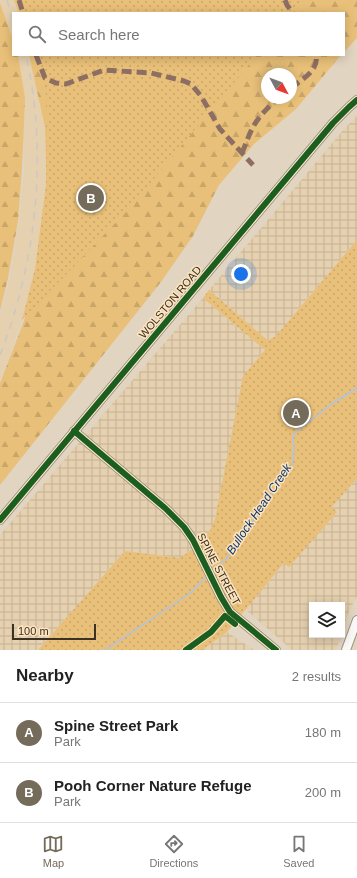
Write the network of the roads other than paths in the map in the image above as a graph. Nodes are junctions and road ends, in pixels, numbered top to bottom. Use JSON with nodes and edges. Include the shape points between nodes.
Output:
{"nodes":[{"id":1,"x":357,"y":100,"type":"edge"},
{"id":2,"x":74,"y":431,"type":"junction"},
{"id":3,"x":0,"y":520,"type":"edge"},
{"id":4,"x":357,"y":620,"type":"edge"},
{"id":5,"x":276,"y":650,"type":"edge"},
{"id":6,"x":346,"y":650,"type":"edge"}],
"edges":[{"from":1,"to":2,"type":"street","name":"WOLSTON ROAD","via":[[348,106]]},
{"from":2,"to":3,"type":"street","name":"WOLSTON ROAD"},
{"from":2,"to":5,"type":"street","name":"SPINE STREET","via":[[184,527],[230,612]]},
{"from":4,"to":6,"type":"street"}]}
